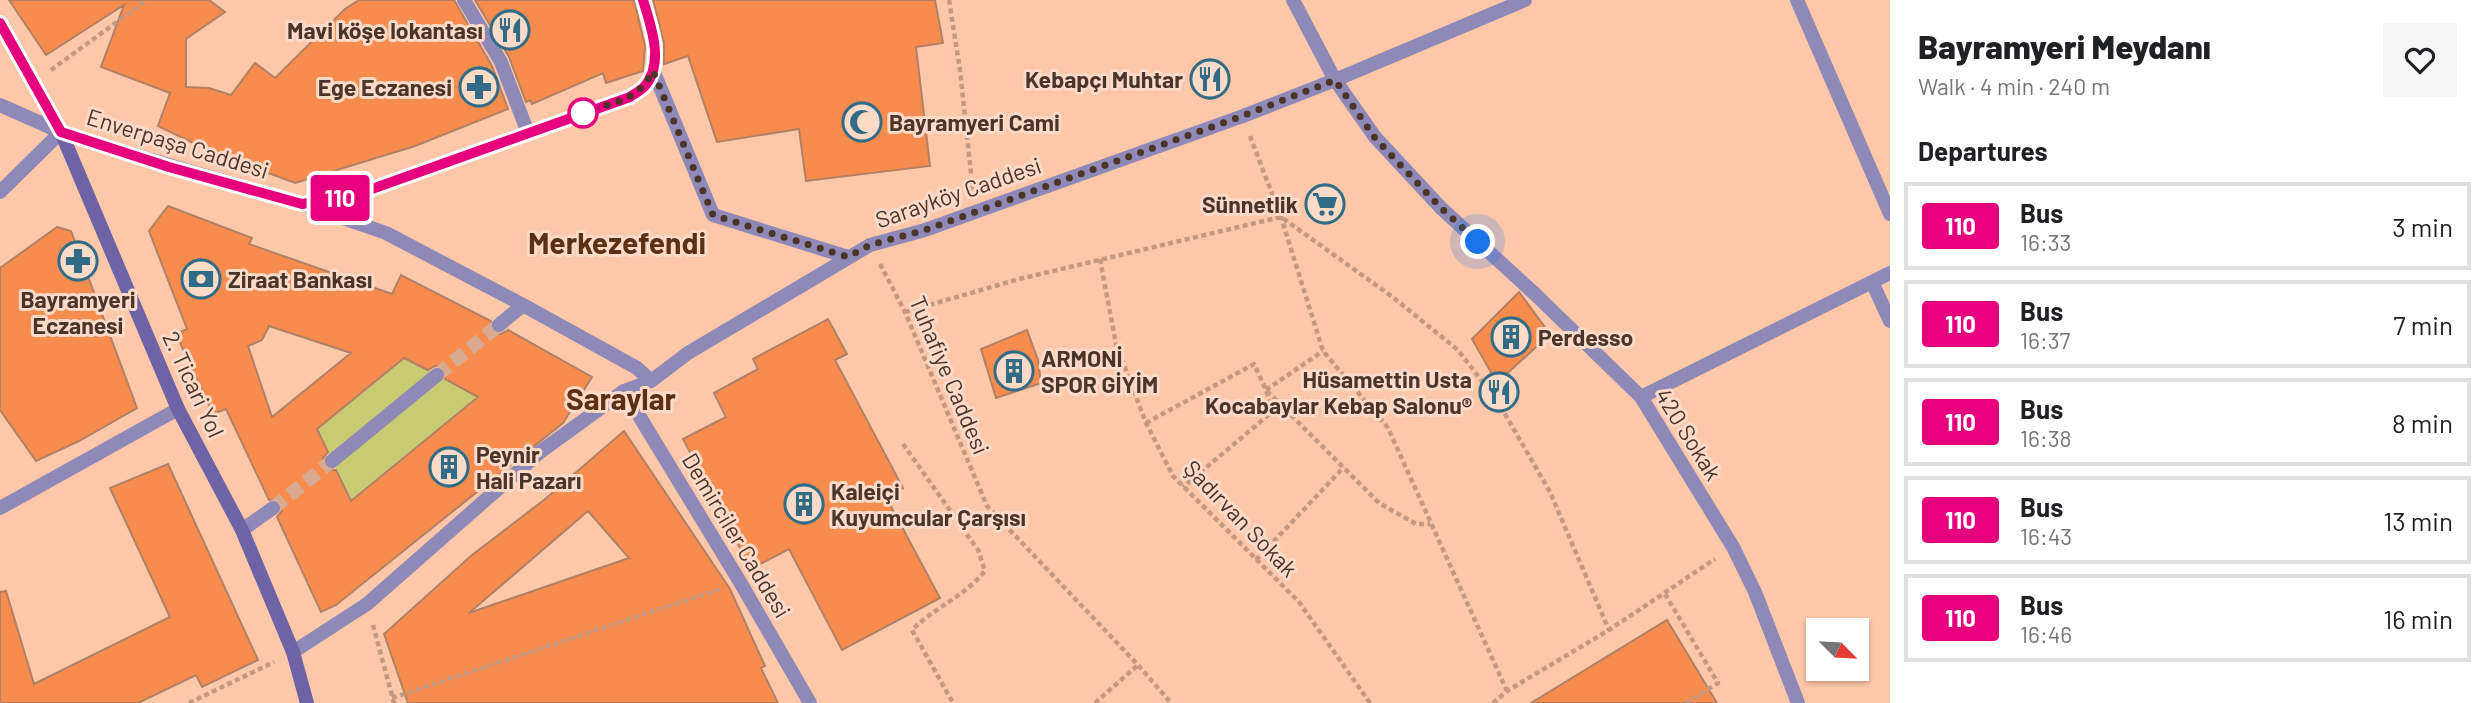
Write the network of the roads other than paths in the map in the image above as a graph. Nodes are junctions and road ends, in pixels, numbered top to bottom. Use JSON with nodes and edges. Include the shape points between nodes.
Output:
{"nodes":[{"id":1,"x":464,"y":0,"type":"edge"},
{"id":2,"x":643,"y":0,"type":"edge"},
{"id":3,"x":1293,"y":0,"type":"edge"},
{"id":4,"x":1525,"y":0,"type":"edge"},
{"id":5,"x":1797,"y":0,"type":"edge"},
{"id":6,"x":0,"y":23,"type":"edge"},
{"id":7,"x":653,"y":71,"type":"junction"},
{"id":8,"x":1335,"y":80,"type":"junction"},
{"id":9,"x":0,"y":105,"type":"edge"},
{"id":10,"x":61,"y":132,"type":"junction"},
{"id":11,"x":528,"y":133,"type":"junction"},
{"id":12,"x":0,"y":192,"type":"edge"},
{"id":13,"x":302,"y":204,"type":"junction"},
{"id":14,"x":1890,"y":214,"type":"edge"},
{"id":15,"x":848,"y":257,"type":"junction"},
{"id":16,"x":1890,"y":273,"type":"edge"},
{"id":17,"x":1872,"y":282,"type":"junction"},
{"id":18,"x":523,"y":304,"type":"junction"},
{"id":19,"x":1890,"y":321,"type":"edge"},
{"id":20,"x":499,"y":325,"type":"tunnel mouth"},
{"id":21,"x":437,"y":375,"type":"tunnel mouth"},
{"id":22,"x":651,"y":381,"type":"junction"},
{"id":23,"x":624,"y":391,"type":"junction"},
{"id":24,"x":1641,"y":397,"type":"junction"},
{"id":25,"x":178,"y":409,"type":"junction"},
{"id":26,"x":332,"y":461,"type":"tunnel mouth"},
{"id":27,"x":0,"y":508,"type":"edge"},
{"id":28,"x":273,"y":509,"type":"tunnel mouth"},
{"id":29,"x":242,"y":530,"type":"junction"},
{"id":30,"x":293,"y":652,"type":"junction"},
{"id":31,"x":307,"y":703,"type":"edge"},
{"id":32,"x":810,"y":703,"type":"edge"},
{"id":33,"x":1798,"y":703,"type":"edge"}],
"edges":[{"from":1,"to":11,"type":"street","via":[[500,62]]},
{"from":2,"to":7,"type":"street","via":[[654,41]]},
{"from":3,"to":8,"type":"street","name":"420 Sokak"},
{"from":4,"to":8,"type":"street","name":"Sarayköy Caddesi"},
{"from":5,"to":14,"type":"street"},
{"from":6,"to":10,"type":"main road","name":"2. Ticari Yol"},
{"from":7,"to":11,"type":"street","name":"Enverpaşa Caddesi","via":[[644,87],[630,97]]},
{"from":7,"to":15,"type":"street","via":[[713,215]]},
{"from":8,"to":15,"type":"street","name":"Sarayköy Caddesi","via":[[925,230],[870,245]]},
{"from":8,"to":24,"type":"street","name":"420 Sokak","via":[[1375,138],[1441,208]]},
{"from":9,"to":10,"type":"street","name":"Enverpaşa Caddesi"},
{"from":10,"to":12,"type":"street"},
{"from":10,"to":13,"type":"street","name":"Enverpaşa Caddesi"},
{"from":10,"to":25,"type":"main road","name":"2. Ticari Yol"},
{"from":11,"to":13,"type":"street","name":"Enverpaşa Caddesi","via":[[355,195]]},
{"from":13,"to":18,"type":"street","via":[[386,233]]},
{"from":15,"to":22,"type":"street","name":"Sarayköy Caddesi","via":[[688,353]]},
{"from":16,"to":17,"type":"street"},
{"from":17,"to":19,"type":"street"},
{"from":17,"to":24,"type":"street"},
{"from":18,"to":20,"type":"street"},
{"from":18,"to":22,"type":"street","via":[[637,368]]},
{"from":21,"to":26,"type":"street"},
{"from":22,"to":23,"type":"street","name":"Sarayköy Caddesi"},
{"from":23,"to":30,"type":"street","name":"Sarayköy Caddesi","via":[[540,452],[367,604]]},
{"from":23,"to":32,"type":"street","name":"Demirciler Caddesi"},
{"from":24,"to":33,"type":"street","name":"420 Sokak","via":[[1732,547],[1755,592]]},
{"from":25,"to":27,"type":"street"},
{"from":25,"to":29,"type":"main road","name":"2. Ticari Yol"},
{"from":28,"to":29,"type":"street"},
{"from":29,"to":30,"type":"main road","name":"2. Ticari Yol"},
{"from":30,"to":31,"type":"main road","name":"2. Ticari Yol"}]}
